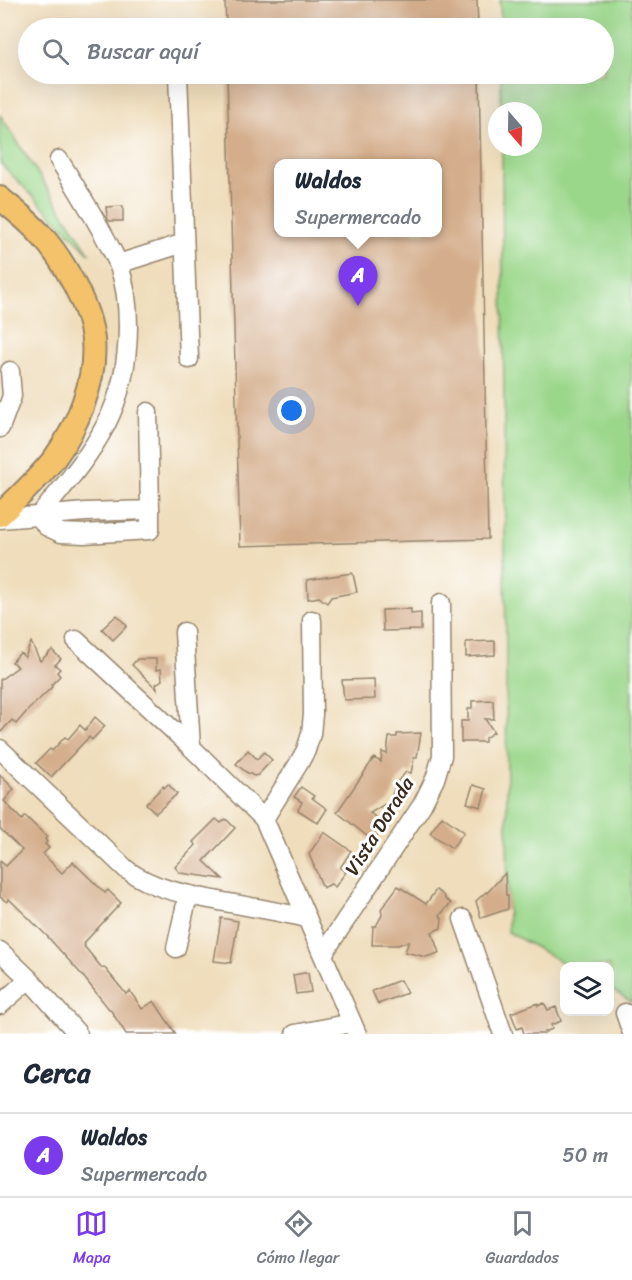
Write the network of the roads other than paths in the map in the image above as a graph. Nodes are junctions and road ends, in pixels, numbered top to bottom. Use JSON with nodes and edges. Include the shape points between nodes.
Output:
{"nodes":[{"id":1,"x":178,"y":84,"type":"edge"},
{"id":2,"x":59,"y":160,"type":"dead end"},
{"id":3,"x":0,"y":198,"type":"edge"},
{"id":4,"x":184,"y":243,"type":"junction"},
{"id":5,"x":118,"y":264,"type":"junction"},
{"id":6,"x":189,"y":359,"type":"dead end"},
{"id":7,"x":10,"y":371,"type":"dead end"},
{"id":8,"x":148,"y":412,"type":"dead end"},
{"id":9,"x":0,"y":428,"type":"edge"},
{"id":10,"x":39,"y":516,"type":"junction"},
{"id":11,"x":0,"y":517,"type":"edge"},
{"id":12,"x":441,"y":603,"type":"dead end"},
{"id":13,"x":312,"y":620,"type":"dead end"},
{"id":14,"x":184,"y":632,"type":"dead end"},
{"id":15,"x":76,"y":640,"type":"dead end"},
{"id":16,"x":191,"y":747,"type":"junction"},
{"id":17,"x":0,"y":749,"type":"edge"},
{"id":18,"x":264,"y":819,"type":"junction"},
{"id":19,"x":188,"y":895,"type":"junction"},
{"id":20,"x":307,"y":918,"type":"junction"},
{"id":21,"x":463,"y":919,"type":"dead end"},
{"id":22,"x":176,"y":948,"type":"dead end"},
{"id":23,"x":0,"y":951,"type":"edge"},
{"id":24,"x":323,"y":954,"type":"junction"},
{"id":25,"x":28,"y":979,"type":"junction"},
{"id":26,"x":0,"y":1005,"type":"edge"},
{"id":27,"x":625,"y":1012,"type":"dead end"},
{"id":28,"x":354,"y":1028,"type":"edge"},
{"id":29,"x":632,"y":1033,"type":"edge"},
{"id":30,"x":78,"y":1034,"type":"edge"},
{"id":31,"x":295,"y":1034,"type":"edge"},
{"id":32,"x":503,"y":1034,"type":"edge"}],
"edges":[{"from":1,"to":4,"type":"street"},
{"from":2,"to":5,"type":"street"},
{"from":3,"to":11,"type":"main road","via":[[41,235],[59,258],[86,309],[93,339],[91,373],[78,418],[54,458]]},
{"from":4,"to":5,"type":"street"},
{"from":4,"to":6,"type":"street"},
{"from":5,"to":10,"type":"street","via":[[128,316],[128,345],[118,396],[98,441]]},
{"from":7,"to":9,"type":"street","via":[[12,396]]},
{"from":8,"to":10,"type":"street","via":[[150,510]]},
{"from":10,"to":11,"type":"street"},
{"from":12,"to":24,"type":"street","name":"Vista Dorada","via":[[442,756],[435,779],[422,805]]},
{"from":13,"to":18,"type":"street","via":[[311,734],[299,763]]},
{"from":14,"to":16,"type":"street"},
{"from":15,"to":16,"type":"street"},
{"from":16,"to":18,"type":"street"},
{"from":17,"to":19,"type":"street","via":[[127,870],[152,885]]},
{"from":18,"to":20,"type":"street"},
{"from":19,"to":20,"type":"street"},
{"from":19,"to":22,"type":"street"},
{"from":20,"to":24,"type":"street"},
{"from":21,"to":32,"type":"street"},
{"from":23,"to":25,"type":"street"},
{"from":24,"to":28,"type":"street"},
{"from":25,"to":26,"type":"street"},
{"from":25,"to":30,"type":"street"},
{"from":27,"to":29,"type":"street"},
{"from":28,"to":31,"type":"street"}]}
